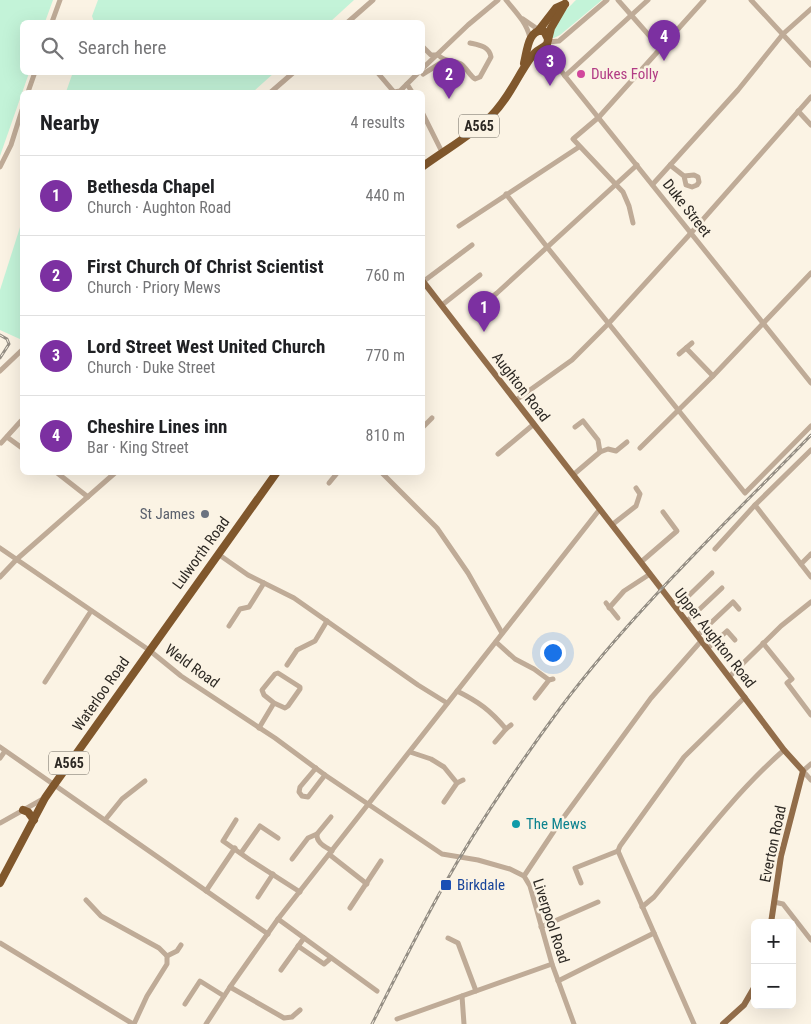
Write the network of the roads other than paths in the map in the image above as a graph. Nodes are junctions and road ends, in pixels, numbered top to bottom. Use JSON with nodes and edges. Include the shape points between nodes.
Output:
{"nodes":[{"id":1,"x":60,"y":0,"type":"edge"},
{"id":2,"x":373,"y":0,"type":"edge"},
{"id":3,"x":498,"y":0,"type":"edge"},
{"id":4,"x":506,"y":0,"type":"edge"},
{"id":5,"x":607,"y":0,"type":"edge"},
{"id":6,"x":618,"y":0,"type":"edge"},
{"id":7,"x":648,"y":0,"type":"edge"},
{"id":8,"x":704,"y":0,"type":"edge"},
{"id":9,"x":751,"y":0,"type":"edge"},
{"id":10,"x":566,"y":2,"type":"edge"},
{"id":11,"x":811,"y":9,"type":"edge"},
{"id":12,"x":632,"y":15,"type":"junction"},
{"id":13,"x":519,"y":16,"type":"junction"},
{"id":14,"x":53,"y":20,"type":"edge"},
{"id":15,"x":350,"y":20,"type":"edge"},
{"id":16,"x":539,"y":30,"type":"junction"},
{"id":17,"x":784,"y":34,"type":"junction"},
{"id":18,"x":530,"y":38,"type":"junction"},
{"id":19,"x":470,"y":43,"type":"dead end"},
{"id":20,"x":545,"y":44,"type":"junction"},
{"id":21,"x":661,"y":48,"type":"junction"},
{"id":22,"x":425,"y":49,"type":"edge"},
{"id":23,"x":438,"y":55,"type":"junction"},
{"id":24,"x":444,"y":61,"type":"junction"},
{"id":25,"x":811,"y":64,"type":"edge"},
{"id":26,"x":425,"y":69,"type":"edge"},
{"id":27,"x":425,"y":70,"type":"edge"},
{"id":28,"x":521,"y":72,"type":"junction"},
{"id":29,"x":34,"y":75,"type":"edge"},
{"id":30,"x":291,"y":75,"type":"edge"},
{"id":31,"x":380,"y":75,"type":"edge"},
{"id":32,"x":418,"y":75,"type":"edge"},
{"id":33,"x":565,"y":76,"type":"junction"},
{"id":34,"x":407,"y":84,"type":"junction"},
{"id":35,"x":29,"y":90,"type":"edge"},
{"id":36,"x":273,"y":90,"type":"edge"},
{"id":37,"x":392,"y":90,"type":"edge"},
{"id":38,"x":400,"y":90,"type":"edge"},
{"id":39,"x":411,"y":90,"type":"edge"},
{"id":40,"x":811,"y":97,"type":"edge"},
{"id":41,"x":798,"y":111,"type":"junction"},
{"id":42,"x":20,"y":116,"type":"edge"},
{"id":43,"x":599,"y":117,"type":"junction"},
{"id":44,"x":425,"y":118,"type":"edge"},
{"id":45,"x":811,"y":125,"type":"edge"},
{"id":46,"x":579,"y":147,"type":"junction"},
{"id":47,"x":442,"y":152,"type":"junction"},
{"id":48,"x":425,"y":165,"type":"edge"},
{"id":49,"x":637,"y":165,"type":"junction"},
{"id":50,"x":670,"y":165,"type":"junction"},
{"id":51,"x":0,"y":167,"type":"edge"},
{"id":52,"x":684,"y":176,"type":"dead end"},
{"id":53,"x":615,"y":184,"type":"junction"},
{"id":54,"x":653,"y":184,"type":"junction"},
{"id":55,"x":506,"y":194,"type":"junction"},
{"id":56,"x":633,"y":223,"type":"dead end"},
{"id":57,"x":459,"y":226,"type":"dead end"},
{"id":58,"x":691,"y":233,"type":"junction"},
{"id":59,"x":472,"y":245,"type":"dead end"},
{"id":60,"x":547,"y":247,"type":"junction"},
{"id":61,"x":811,"y":273,"type":"edge"},
{"id":62,"x":480,"y":275,"type":"dead end"},
{"id":63,"x":425,"y":280,"type":"edge"},
{"id":64,"x":425,"y":284,"type":"edge"},
{"id":65,"x":442,"y":305,"type":"junction"},
{"id":66,"x":481,"y":306,"type":"dead end"},
{"id":67,"x":609,"y":323,"type":"junction"},
{"id":68,"x":764,"y":324,"type":"junction"},
{"id":69,"x":692,"y":343,"type":"dead end"},
{"id":70,"x":686,"y":348,"type":"junction"},
{"id":71,"x":20,"y":352,"type":"edge"},
{"id":72,"x":679,"y":354,"type":"dead end"},
{"id":73,"x":0,"y":372,"type":"edge"},
{"id":74,"x":713,"y":376,"type":"junction"},
{"id":75,"x":811,"y":383,"type":"edge"},
{"id":76,"x":516,"y":400,"type":"junction"},
{"id":77,"x":680,"y":411,"type":"junction"},
{"id":78,"x":432,"y":418,"type":"dead end"},
{"id":79,"x":20,"y":422,"type":"edge"},
{"id":80,"x":425,"y":422,"type":"edge"},
{"id":81,"x":534,"y":424,"type":"junction"},
{"id":82,"x":811,"y":426,"type":"edge"},
{"id":83,"x":575,"y":427,"type":"dead end"},
{"id":84,"x":7,"y":437,"type":"junction"},
{"id":85,"x":627,"y":442,"type":"dead end"},
{"id":86,"x":1,"y":443,"type":"dead end"},
{"id":87,"x":20,"y":447,"type":"edge"},
{"id":88,"x":640,"y":448,"type":"dead end"},
{"id":89,"x":811,"y":450,"type":"edge"},
{"id":90,"x":600,"y":452,"type":"junction"},
{"id":91,"x":498,"y":454,"type":"dead end"},
{"id":92,"x":60,"y":475,"type":"edge"},
{"id":93,"x":113,"y":475,"type":"edge"},
{"id":94,"x":273,"y":475,"type":"edge"},
{"id":95,"x":336,"y":475,"type":"edge"},
{"id":96,"x":384,"y":475,"type":"edge"},
{"id":97,"x":573,"y":475,"type":"junction"},
{"id":98,"x":329,"y":483,"type":"dead end"},
{"id":99,"x":636,"y":488,"type":"dead end"},
{"id":100,"x":88,"y":497,"type":"junction"},
{"id":101,"x":755,"y":505,"type":"junction"},
{"id":102,"x":600,"y":509,"type":"junction"},
{"id":103,"x":663,"y":512,"type":"dead end"},
{"id":104,"x":613,"y":524,"type":"junction"},
{"id":105,"x":0,"y":548,"type":"edge"},
{"id":106,"x":715,"y":549,"type":"dead end"},
{"id":107,"x":218,"y":554,"type":"junction"},
{"id":108,"x":811,"y":554,"type":"edge"},
{"id":109,"x":17,"y":559,"type":"junction"},
{"id":110,"x":641,"y":562,"type":"junction"},
{"id":111,"x":801,"y":564,"type":"junction"},
{"id":112,"x":712,"y":573,"type":"dead end"},
{"id":113,"x":650,"y":574,"type":"junction"},
{"id":114,"x":0,"y":577,"type":"edge"},
{"id":115,"x":811,"y":577,"type":"edge"},
{"id":116,"x":264,"y":583,"type":"junction"},
{"id":117,"x":722,"y":588,"type":"dead end"},
{"id":118,"x":811,"y":602,"type":"edge"},
{"id":119,"x":676,"y":608,"type":"junction"},
{"id":120,"x":739,"y":608,"type":"dead end"},
{"id":121,"x":91,"y":611,"type":"junction"},
{"id":122,"x":618,"y":618,"type":"dead end"},
{"id":123,"x":327,"y":621,"type":"junction"},
{"id":124,"x":687,"y":621,"type":"junction"},
{"id":125,"x":229,"y":626,"type":"dead end"},
{"id":126,"x":502,"y":633,"type":"junction"},
{"id":127,"x":700,"y":638,"type":"junction"},
{"id":128,"x":735,"y":640,"type":"dead end"},
{"id":129,"x":496,"y":642,"type":"junction"},
{"id":130,"x":763,"y":643,"type":"junction"},
{"id":131,"x":708,"y":648,"type":"junction"},
{"id":132,"x":149,"y":650,"type":"junction"},
{"id":133,"x":287,"y":665,"type":"dead end"},
{"id":134,"x":730,"y":676,"type":"junction"},
{"id":135,"x":45,"y":682,"type":"dead end"},
{"id":136,"x":457,"y":691,"type":"junction"},
{"id":137,"x":744,"y":696,"type":"junction"},
{"id":138,"x":535,"y":698,"type":"dead end"},
{"id":139,"x":274,"y":703,"type":"junction"},
{"id":140,"x":447,"y":703,"type":"junction"},
{"id":141,"x":811,"y":715,"type":"edge"},
{"id":142,"x":259,"y":728,"type":"junction"},
{"id":143,"x":495,"y":742,"type":"dead end"},
{"id":144,"x":2,"y":749,"type":"edge"},
{"id":145,"x":784,"y":750,"type":"junction"},
{"id":146,"x":410,"y":752,"type":"junction"},
{"id":147,"x":0,"y":758,"type":"edge"},
{"id":148,"x":811,"y":764,"type":"edge"},
{"id":149,"x":316,"y":768,"type":"junction"},
{"id":150,"x":803,"y":771,"type":"junction"},
{"id":151,"x":325,"y":775,"type":"junction"},
{"id":152,"x":463,"y":780,"type":"dead end"},
{"id":153,"x":811,"y":780,"type":"edge"},
{"id":154,"x":145,"y":781,"type":"dead end"},
{"id":155,"x":457,"y":783,"type":"junction"},
{"id":156,"x":54,"y":784,"type":"junction"},
{"id":157,"x":45,"y":798,"type":"junction"},
{"id":158,"x":444,"y":802,"type":"dead end"},
{"id":159,"x":368,"y":805,"type":"junction"},
{"id":160,"x":23,"y":810,"type":"junction"},
{"id":161,"x":330,"y":817,"type":"dead end"},
{"id":162,"x":34,"y":820,"type":"junction"},
{"id":163,"x":106,"y":820,"type":"junction"},
{"id":164,"x":236,"y":820,"type":"dead end"},
{"id":165,"x":0,"y":823,"type":"edge"},
{"id":166,"x":317,"y":834,"type":"junction"},
{"id":167,"x":278,"y":838,"type":"dead end"},
{"id":168,"x":235,"y":848,"type":"junction"},
{"id":169,"x":618,"y":851,"type":"junction"},
{"id":170,"x":242,"y":853,"type":"junction"},
{"id":171,"x":331,"y":853,"type":"junction"},
{"id":172,"x":292,"y":859,"type":"dead end"},
{"id":173,"x":382,"y":861,"type":"dead end"},
{"id":174,"x":273,"y":874,"type":"junction"},
{"id":175,"x":524,"y":876,"type":"junction"},
{"id":176,"x":0,"y":883,"type":"edge"},
{"id":177,"x":581,"y":883,"type":"dead end"},
{"id":178,"x":367,"y":884,"type":"junction"},
{"id":179,"x":206,"y":891,"type":"junction"},
{"id":180,"x":300,"y":892,"type":"junction"},
{"id":181,"x":258,"y":897,"type":"dead end"},
{"id":182,"x":86,"y":900,"type":"dead end"},
{"id":183,"x":598,"y":902,"type":"dead end"},
{"id":184,"x":774,"y":902,"type":"junction"},
{"id":185,"x":642,"y":907,"type":"junction"},
{"id":186,"x":350,"y":908,"type":"dead end"},
{"id":187,"x":278,"y":919,"type":"junction"},
{"id":188,"x":772,"y":919,"type":"edge"},
{"id":189,"x":541,"y":927,"type":"junction"},
{"id":190,"x":654,"y":933,"type":"junction"},
{"id":191,"x":268,"y":934,"type":"junction"},
{"id":192,"x":304,"y":938,"type":"junction"},
{"id":193,"x":448,"y":938,"type":"dead end"},
{"id":194,"x":811,"y":940,"type":"edge"},
{"id":195,"x":0,"y":944,"type":"edge"},
{"id":196,"x":180,"y":945,"type":"dead end"},
{"id":197,"x":298,"y":946,"type":"junction"},
{"id":198,"x":167,"y":956,"type":"junction"},
{"id":199,"x":332,"y":958,"type":"junction"},
{"id":200,"x":552,"y":964,"type":"junction"},
{"id":201,"x":281,"y":970,"type":"dead end"},
{"id":202,"x":558,"y":981,"type":"junction"},
{"id":203,"x":230,"y":987,"type":"junction"},
{"id":204,"x":377,"y":991,"type":"dead end"},
{"id":205,"x":476,"y":991,"type":"junction"},
{"id":206,"x":751,"y":993,"type":"edge"},
{"id":207,"x":224,"y":996,"type":"junction"},
{"id":208,"x":462,"y":996,"type":"junction"},
{"id":209,"x":185,"y":1004,"type":"dead end"},
{"id":210,"x":300,"y":1010,"type":"dead end"},
{"id":211,"x":396,"y":1019,"type":"dead end"},
{"id":212,"x":134,"y":1024,"type":"edge"},
{"id":213,"x":206,"y":1024,"type":"edge"},
{"id":214,"x":464,"y":1024,"type":"edge"},
{"id":215,"x":574,"y":1024,"type":"edge"},
{"id":216,"x":694,"y":1024,"type":"edge"},
{"id":217,"x":723,"y":1024,"type":"edge"}],
"edges":[{"from":1,"to":14,"type":"street"},
{"from":2,"to":15,"type":"street"},
{"from":3,"to":23,"type":"street"},
{"from":4,"to":13,"type":"street"},
{"from":5,"to":20,"type":"street","via":[[559,41]]},
{"from":6,"to":12,"type":"street"},
{"from":7,"to":12,"type":"street"},
{"from":8,"to":21,"type":"street"},
{"from":9,"to":17,"type":"street"},
{"from":10,"to":16,"type":"highway","number":"A565","via":[[556,8]]},
{"from":10,"to":20,"type":"highway","number":"A565","via":[[551,26]]},
{"from":11,"to":17,"type":"street"},
{"from":12,"to":21,"type":"street"},
{"from":12,"to":33,"type":"street"},
{"from":13,"to":16,"type":"street"},
{"from":13,"to":18,"type":"street"},
{"from":16,"to":18,"type":"highway","number":"A565"},
{"from":16,"to":20,"type":"highway","via":[[545,32]]},
{"from":17,"to":25,"type":"street"},
{"from":17,"to":50,"type":"street"},
{"from":18,"to":20,"type":"highway","via":[[534,46]]},
{"from":18,"to":28,"type":"highway","number":"A565"},
{"from":19,"to":24,"type":"street","via":[[484,47],[490,53],[490,61],[480,77],[475,79],[457,62]]},
{"from":20,"to":28,"type":"highway","number":"A565","via":[[532,55]]},
{"from":20,"to":33,"type":"street","name":"Duke Street"},
{"from":21,"to":43,"type":"street"},
{"from":22,"to":23,"type":"street","via":[[431,55]]},
{"from":23,"to":24,"type":"street"},
{"from":23,"to":26,"type":"street"},
{"from":24,"to":27,"type":"street"},
{"from":28,"to":47,"type":"highway","number":"A565","via":[[510,94],[490,118]]},
{"from":29,"to":35,"type":"street"},
{"from":30,"to":36,"type":"street"},
{"from":31,"to":37,"type":"street"},
{"from":32,"to":34,"type":"street"},
{"from":33,"to":43,"type":"street","name":"Duke Street"},
{"from":34,"to":38,"type":"street"},
{"from":34,"to":39,"type":"street"},
{"from":40,"to":41,"type":"street"},
{"from":41,"to":45,"type":"street"},
{"from":41,"to":58,"type":"street"},
{"from":42,"to":51,"type":"street"},
{"from":43,"to":46,"type":"street","via":[[573,138]]},
{"from":43,"to":49,"type":"street","name":"Duke Street"},
{"from":44,"to":47,"type":"street"},
{"from":46,"to":53,"type":"street"},
{"from":46,"to":55,"type":"street"},
{"from":47,"to":48,"type":"highway","number":"A565"},
{"from":49,"to":53,"type":"street"},
{"from":49,"to":54,"type":"street","name":"Duke Street"},
{"from":50,"to":52,"type":"street"},
{"from":50,"to":54,"type":"street"},
{"from":53,"to":56,"type":"street","via":[[623,192]]},
{"from":53,"to":60,"type":"street"},
{"from":54,"to":58,"type":"street","name":"Duke Street"},
{"from":55,"to":57,"type":"street"},
{"from":55,"to":60,"type":"street"},
{"from":58,"to":67,"type":"street"},
{"from":58,"to":68,"type":"street","name":"Duke Street"},
{"from":59,"to":63,"type":"street"},
{"from":60,"to":66,"type":"street"},
{"from":60,"to":67,"type":"street"},
{"from":61,"to":68,"type":"street"},
{"from":62,"to":65,"type":"street"},
{"from":64,"to":65,"type":"main road","name":"Aughton Road"},
{"from":65,"to":76,"type":"main road","name":"Aughton Road"},
{"from":67,"to":76,"type":"street","via":[[572,360]]},
{"from":67,"to":77,"type":"street"},
{"from":68,"to":74,"type":"street"},
{"from":68,"to":75,"type":"street","name":"Duke Street"},
{"from":69,"to":70,"type":"street"},
{"from":70,"to":72,"type":"street"},
{"from":70,"to":74,"type":"street"},
{"from":71,"to":73,"type":"street"},
{"from":74,"to":77,"type":"street"},
{"from":76,"to":81,"type":"main road","name":"Aughton Road"},
{"from":77,"to":82,"type":"street","via":[[746,493]]},
{"from":77,"to":88,"type":"street"},
{"from":78,"to":80,"type":"street"},
{"from":79,"to":84,"type":"street"},
{"from":81,"to":91,"type":"street"},
{"from":81,"to":97,"type":"main road","name":"Aughton Road"},
{"from":83,"to":90,"type":"street","via":[[583,421],[598,440]]},
{"from":84,"to":86,"type":"street"},
{"from":84,"to":87,"type":"street"},
{"from":85,"to":90,"type":"street","via":[[616,450]]},
{"from":89,"to":101,"type":"street"},
{"from":90,"to":97,"type":"street"},
{"from":92,"to":100,"type":"street"},
{"from":93,"to":100,"type":"street"},
{"from":94,"to":107,"type":"highway","name":"Lulworth Road","number":"A565"},
{"from":95,"to":98,"type":"street"},
{"from":96,"to":126,"type":"street","via":[[436,528],[468,573]]},
{"from":97,"to":102,"type":"main road","name":"Aughton Road"},
{"from":99,"to":104,"type":"street","via":[[640,494],[636,506]]},
{"from":100,"to":109,"type":"street"},
{"from":101,"to":106,"type":"street"},
{"from":101,"to":111,"type":"street"},
{"from":102,"to":104,"type":"main road","name":"Upper Aughton Road"},
{"from":102,"to":126,"type":"street"},
{"from":103,"to":110,"type":"street","via":[[677,531]]},
{"from":104,"to":110,"type":"main road","name":"Upper Aughton Road"},
{"from":105,"to":109,"type":"street","name":"Weld Road"},
{"from":107,"to":116,"type":"street"},
{"from":107,"to":132,"type":"highway","name":"Lulworth Road","number":"A565"},
{"from":108,"to":111,"type":"street"},
{"from":109,"to":114,"type":"street"},
{"from":109,"to":121,"type":"street","name":"Weld Road"},
{"from":110,"to":113,"type":"main road","name":"Upper Aughton Road"},
{"from":111,"to":115,"type":"street"},
{"from":112,"to":119,"type":"street"},
{"from":113,"to":119,"type":"main road","name":"Upper Aughton Road"},
{"from":113,"to":122,"type":"street","via":[[607,605]]},
{"from":116,"to":123,"type":"street","via":[[294,598]]},
{"from":116,"to":125,"type":"street","via":[[249,607],[240,609]]},
{"from":117,"to":124,"type":"street"},
{"from":118,"to":130,"type":"street"},
{"from":119,"to":124,"type":"main road","name":"Upper Aughton Road"},
{"from":120,"to":127,"type":"street","via":[[733,602]]},
{"from":121,"to":132,"type":"street","name":"Weld Road"},
{"from":121,"to":135,"type":"street"},
{"from":123,"to":133,"type":"street","via":[[314,642],[297,650]]},
{"from":123,"to":140,"type":"street"},
{"from":124,"to":127,"type":"main road","name":"Upper Aughton Road"},
{"from":126,"to":129,"type":"street"},
{"from":127,"to":131,"type":"main road","name":"Upper Aughton Road"},
{"from":127,"to":175,"type":"street","via":[[651,698],[558,824]]},
{"from":128,"to":131,"type":"street","via":[[727,631]]},
{"from":129,"to":136,"type":"street"},
{"from":129,"to":138,"type":"street","via":[[515,659],[551,679]]},
{"from":130,"to":134,"type":"street"},
{"from":130,"to":141,"type":"street","via":[[792,679],[787,683]]},
{"from":131,"to":134,"type":"main road","name":"Upper Aughton Road"},
{"from":132,"to":142,"type":"street","name":"Weld Road","via":[[181,676]]},
{"from":132,"to":156,"type":"highway","name":"Waterloo Road","number":"A565"},
{"from":134,"to":137,"type":"main road","name":"Upper Aughton Road"},
{"from":136,"to":140,"type":"street"},
{"from":136,"to":143,"type":"street","via":[[492,712],[508,727]]},
{"from":137,"to":145,"type":"main road","name":"Upper Aughton Road"},
{"from":137,"to":169,"type":"street","via":[[684,757]]},
{"from":139,"to":139,"type":"street","via":[[262,690],[275,674],[300,687],[285,708]]},
{"from":139,"to":142,"type":"street"},
{"from":140,"to":146,"type":"street"},
{"from":142,"to":149,"type":"street","name":"Weld Road"},
{"from":144,"to":147,"type":"street"},
{"from":144,"to":156,"type":"street"},
{"from":145,"to":150,"type":"main road","name":"Upper Aughton Road"},
{"from":145,"to":185,"type":"street","via":[[725,811],[654,897]]},
{"from":146,"to":155,"type":"street","via":[[444,767]]},
{"from":146,"to":159,"type":"street"},
{"from":148,"to":150,"type":"street"},
{"from":149,"to":151,"type":"street","name":"Weld Road"},
{"from":149,"to":151,"type":"street","via":[[300,787],[302,796],[308,798]]},
{"from":150,"to":153,"type":"street","name":"Upper Aughton Road"},
{"from":150,"to":184,"type":"main road","name":"Everton Road","via":[[781,856]]},
{"from":151,"to":159,"type":"street","name":"Weld Road"},
{"from":152,"to":155,"type":"street"},
{"from":154,"to":163,"type":"street","via":[[122,799]]},
{"from":155,"to":158,"type":"street"},
{"from":156,"to":157,"type":"highway","name":"Waterloo Road","number":"A565"},
{"from":156,"to":163,"type":"street"},
{"from":157,"to":160,"type":"street"},
{"from":157,"to":162,"type":"highway","name":"Waterloo Road","number":"A565"},
{"from":159,"to":171,"type":"street"},
{"from":159,"to":175,"type":"street","name":"Liverpool Road","via":[[442,854],[510,869]]},
{"from":160,"to":162,"type":"highway"},
{"from":160,"to":165,"type":"street"},
{"from":161,"to":166,"type":"street"},
{"from":162,"to":176,"type":"highway","name":"Waterloo Road","number":"A565"},
{"from":163,"to":179,"type":"street"},
{"from":164,"to":168,"type":"street","via":[[222,840]]},
{"from":166,"to":171,"type":"street","via":[[318,841]]},
{"from":166,"to":172,"type":"street","via":[[308,838]]},
{"from":167,"to":170,"type":"street","via":[[260,826]]},
{"from":168,"to":170,"type":"street"},
{"from":168,"to":179,"type":"street"},
{"from":169,"to":177,"type":"street","via":[[576,868]]},
{"from":169,"to":185,"type":"street"},
{"from":170,"to":174,"type":"street"},
{"from":171,"to":178,"type":"street"},
{"from":171,"to":180,"type":"street"},
{"from":173,"to":178,"type":"street"},
{"from":174,"to":180,"type":"street"},
{"from":174,"to":181,"type":"street"},
{"from":175,"to":189,"type":"street","name":"Liverpool Road","via":[[530,886]]},
{"from":178,"to":186,"type":"street"},
{"from":179,"to":191,"type":"street"},
{"from":180,"to":187,"type":"street"},
{"from":182,"to":198,"type":"street","via":[[101,916],[159,948]]},
{"from":183,"to":189,"type":"street"},
{"from":184,"to":188,"type":"main road","name":"Everton Road"},
{"from":184,"to":194,"type":"street","via":[[783,904]]},
{"from":185,"to":190,"type":"street"},
{"from":187,"to":191,"type":"street"},
{"from":187,"to":192,"type":"street"},
{"from":189,"to":200,"type":"street","name":"Liverpool Road"},
{"from":190,"to":202,"type":"street"},
{"from":190,"to":216,"type":"street"},
{"from":191,"to":203,"type":"street"},
{"from":192,"to":197,"type":"street"},
{"from":192,"to":199,"type":"street"},
{"from":193,"to":205,"type":"street","via":[[458,943]]},
{"from":195,"to":212,"type":"street"},
{"from":196,"to":198,"type":"street","via":[[177,951]]},
{"from":197,"to":199,"type":"street","via":[[322,963]]},
{"from":197,"to":201,"type":"street"},
{"from":198,"to":212,"type":"street","via":[[167,964]]},
{"from":199,"to":204,"type":"street"},
{"from":200,"to":202,"type":"street","name":"Liverpool Road"},
{"from":200,"to":205,"type":"street"},
{"from":202,"to":215,"type":"street","name":"Liverpool Road"},
{"from":203,"to":207,"type":"street"},
{"from":203,"to":210,"type":"street","via":[[284,1018],[292,1017]]},
{"from":205,"to":208,"type":"street"},
{"from":206,"to":217,"type":"main road","via":[[744,1005]]},
{"from":207,"to":209,"type":"street","via":[[200,981]]},
{"from":207,"to":213,"type":"street"},
{"from":208,"to":211,"type":"street"},
{"from":208,"to":214,"type":"street"}]}
